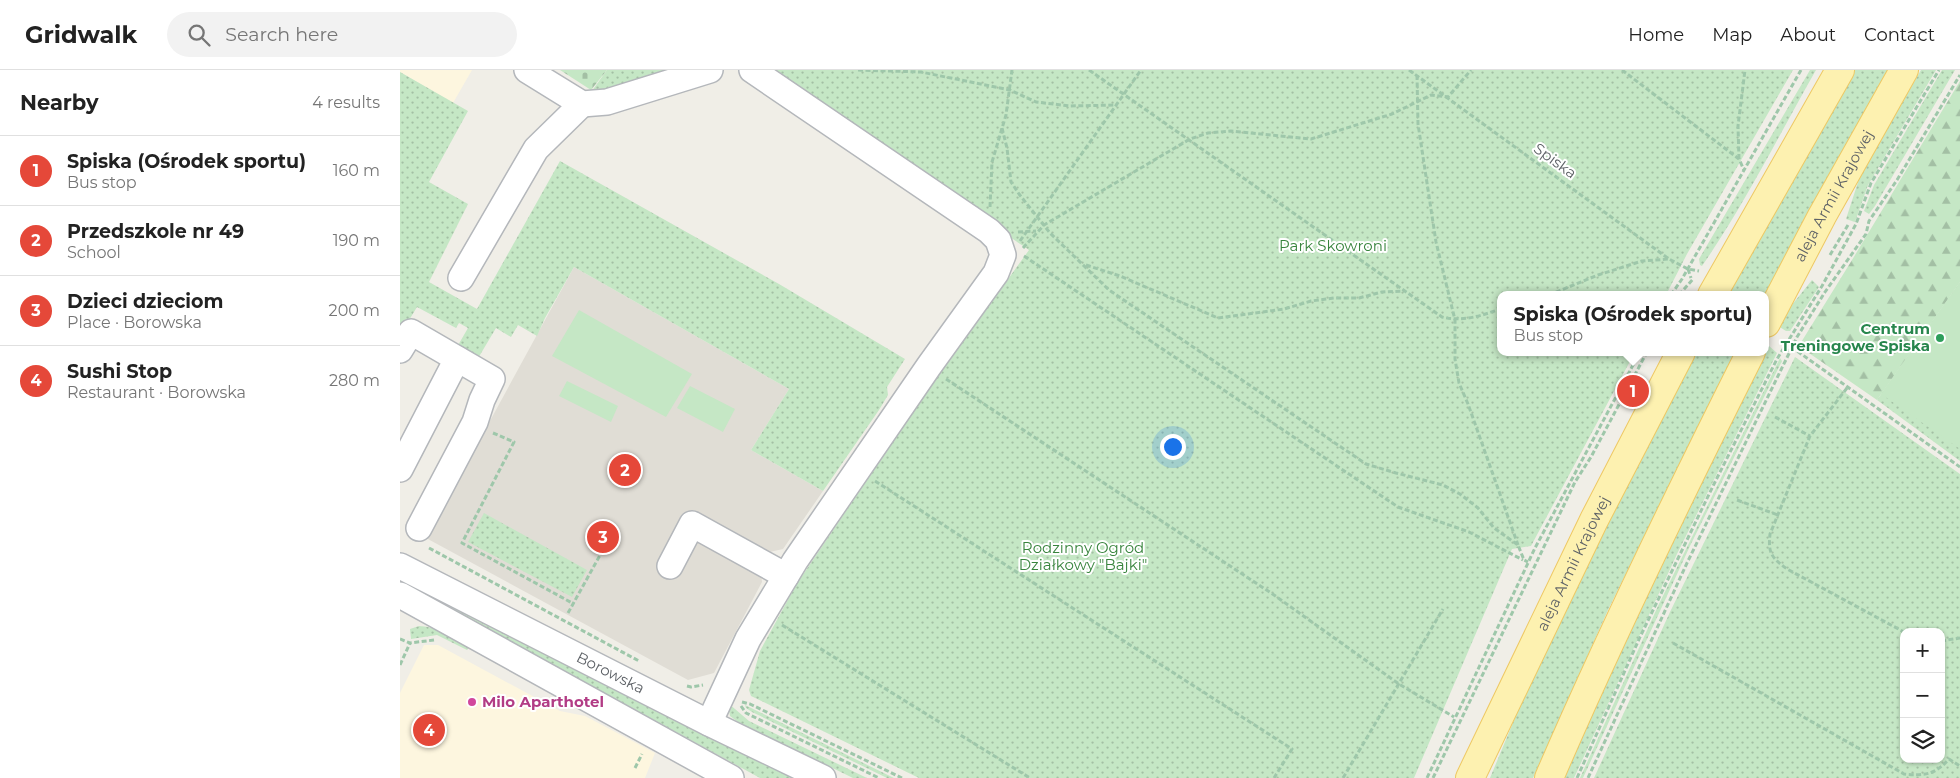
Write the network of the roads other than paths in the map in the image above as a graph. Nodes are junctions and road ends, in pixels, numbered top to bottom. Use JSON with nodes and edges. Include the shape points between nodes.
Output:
{"nodes":[{"id":1,"x":527,"y":70,"type":"edge"},
{"id":2,"x":710,"y":70,"type":"edge"},
{"id":3,"x":752,"y":70,"type":"edge"},
{"id":4,"x":1840,"y":70,"type":"edge"},
{"id":5,"x":1904,"y":70,"type":"edge"},
{"id":6,"x":582,"y":104,"type":"junction"},
{"id":7,"x":461,"y":278,"type":"dead end"},
{"id":8,"x":1700,"y":279,"type":"edge"},
{"id":9,"x":1769,"y":317,"type":"edge"},
{"id":10,"x":400,"y":350,"type":"edge"},
{"id":11,"x":1679,"y":356,"type":"edge"},
{"id":12,"x":1749,"y":356,"type":"edge"},
{"id":13,"x":457,"y":359,"type":"junction"},
{"id":14,"x":400,"y":469,"type":"edge"},
{"id":15,"x":420,"y":536,"type":"road end"},
{"id":16,"x":670,"y":566,"type":"dead end"},
{"id":17,"x":409,"y":571,"type":"edge"},
{"id":18,"x":786,"y":576,"type":"junction"},
{"id":19,"x":402,"y":602,"type":"edge"},
{"id":20,"x":709,"y":723,"type":"junction"},
{"id":21,"x":731,"y":778,"type":"edge"},
{"id":22,"x":823,"y":778,"type":"edge"},
{"id":23,"x":1470,"y":778,"type":"edge"},
{"id":24,"x":1549,"y":778,"type":"edge"}],
"edges":[{"from":1,"to":6,"type":"street"},
{"from":2,"to":6,"type":"street","via":[[607,102]]},
{"from":3,"to":18,"type":"street","via":[[989,231],[998,240],[1004,255],[996,273]]},
{"from":4,"to":8,"type":"main road"},
{"from":5,"to":9,"type":"main road","name":"aleja Armii Krajowej"},
{"from":6,"to":7,"type":"street","via":[[536,149]]},
{"from":10,"to":13,"type":"street","via":[[411,332]]},
{"from":11,"to":23,"type":"main road","name":"aleja Armii Krajowej","via":[[1594,520]]},
{"from":12,"to":24,"type":"main road","via":[[1657,539]]},
{"from":13,"to":14,"type":"street"},
{"from":13,"to":15,"type":"street","via":[[492,379],[474,425]]},
{"from":16,"to":18,"type":"street","via":[[692,524]]},
{"from":17,"to":19,"type":"street"},
{"from":17,"to":20,"type":"street","name":"Borowska"},
{"from":18,"to":20,"type":"street","via":[[748,640]]},
{"from":19,"to":21,"type":"street"},
{"from":20,"to":22,"type":"street","name":"Borowska"}]}
